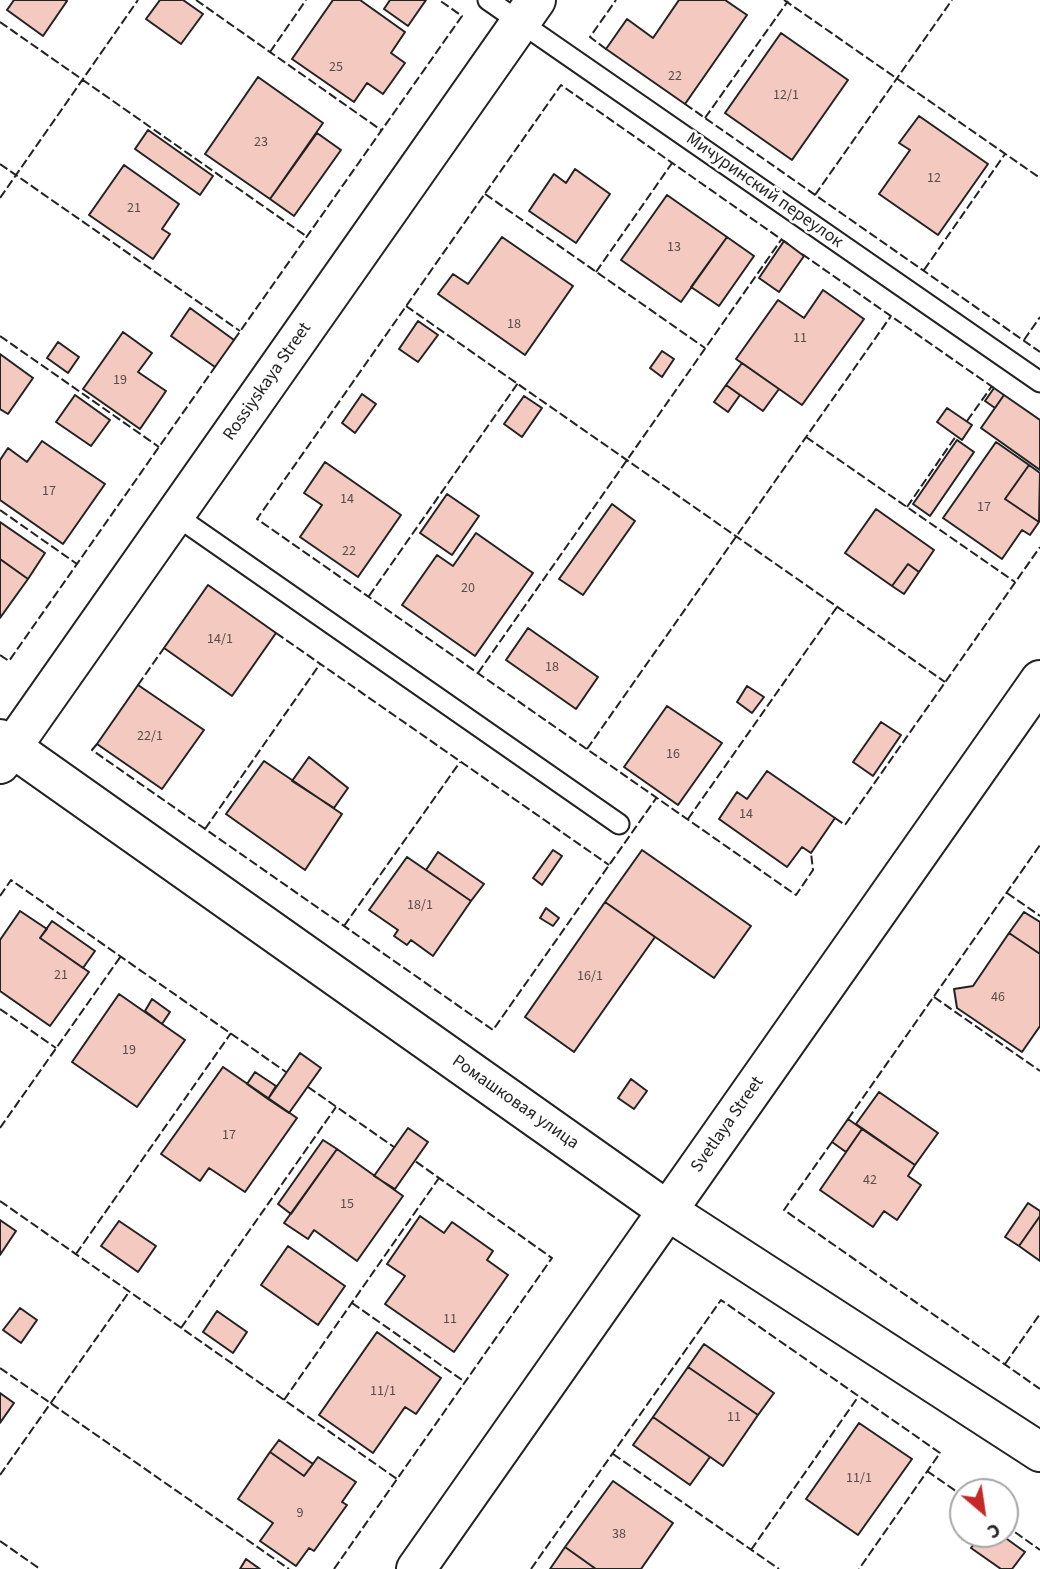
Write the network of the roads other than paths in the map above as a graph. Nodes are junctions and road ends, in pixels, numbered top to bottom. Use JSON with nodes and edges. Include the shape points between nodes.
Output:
{"nodes":[{"id":1,"x":488,"y":0,"type":"edge"},
{"id":2,"x":528,"y":11,"type":"edge"},
{"id":3,"x":1040,"y":382,"type":"edge"},
{"id":4,"x":175,"y":514,"type":"junction"},
{"id":5,"x":1040,"y":680,"type":"edge"},
{"id":6,"x":4,"y":750,"type":"edge"},
{"id":7,"x":619,"y":824,"type":"dead end"},
{"id":8,"x":668,"y":1211,"type":"junction"},
{"id":9,"x":1040,"y":1452,"type":"edge"},
{"id":10,"x":416,"y":1569,"type":"edge"}],
"edges":[{"from":1,"to":2,"type":"lane","name":"Мичуринский переулок"},
{"from":2,"to":3,"type":"lane","name":"Мичуринский переулок"},
{"from":2,"to":4,"type":"street","name":"Rossiyskaya Street"},
{"from":4,"to":6,"type":"street","name":"Rossiyskaya Street"},
{"from":4,"to":7,"type":"lane"},
{"from":5,"to":8,"type":"street","name":"Svetlaya Street"},
{"from":6,"to":8,"type":"street","name":"Ромашковая улица"},
{"from":8,"to":9,"type":"street","name":"Ромашковая улица"},
{"from":8,"to":10,"type":"street","name":"Svetlaya Street"}]}
